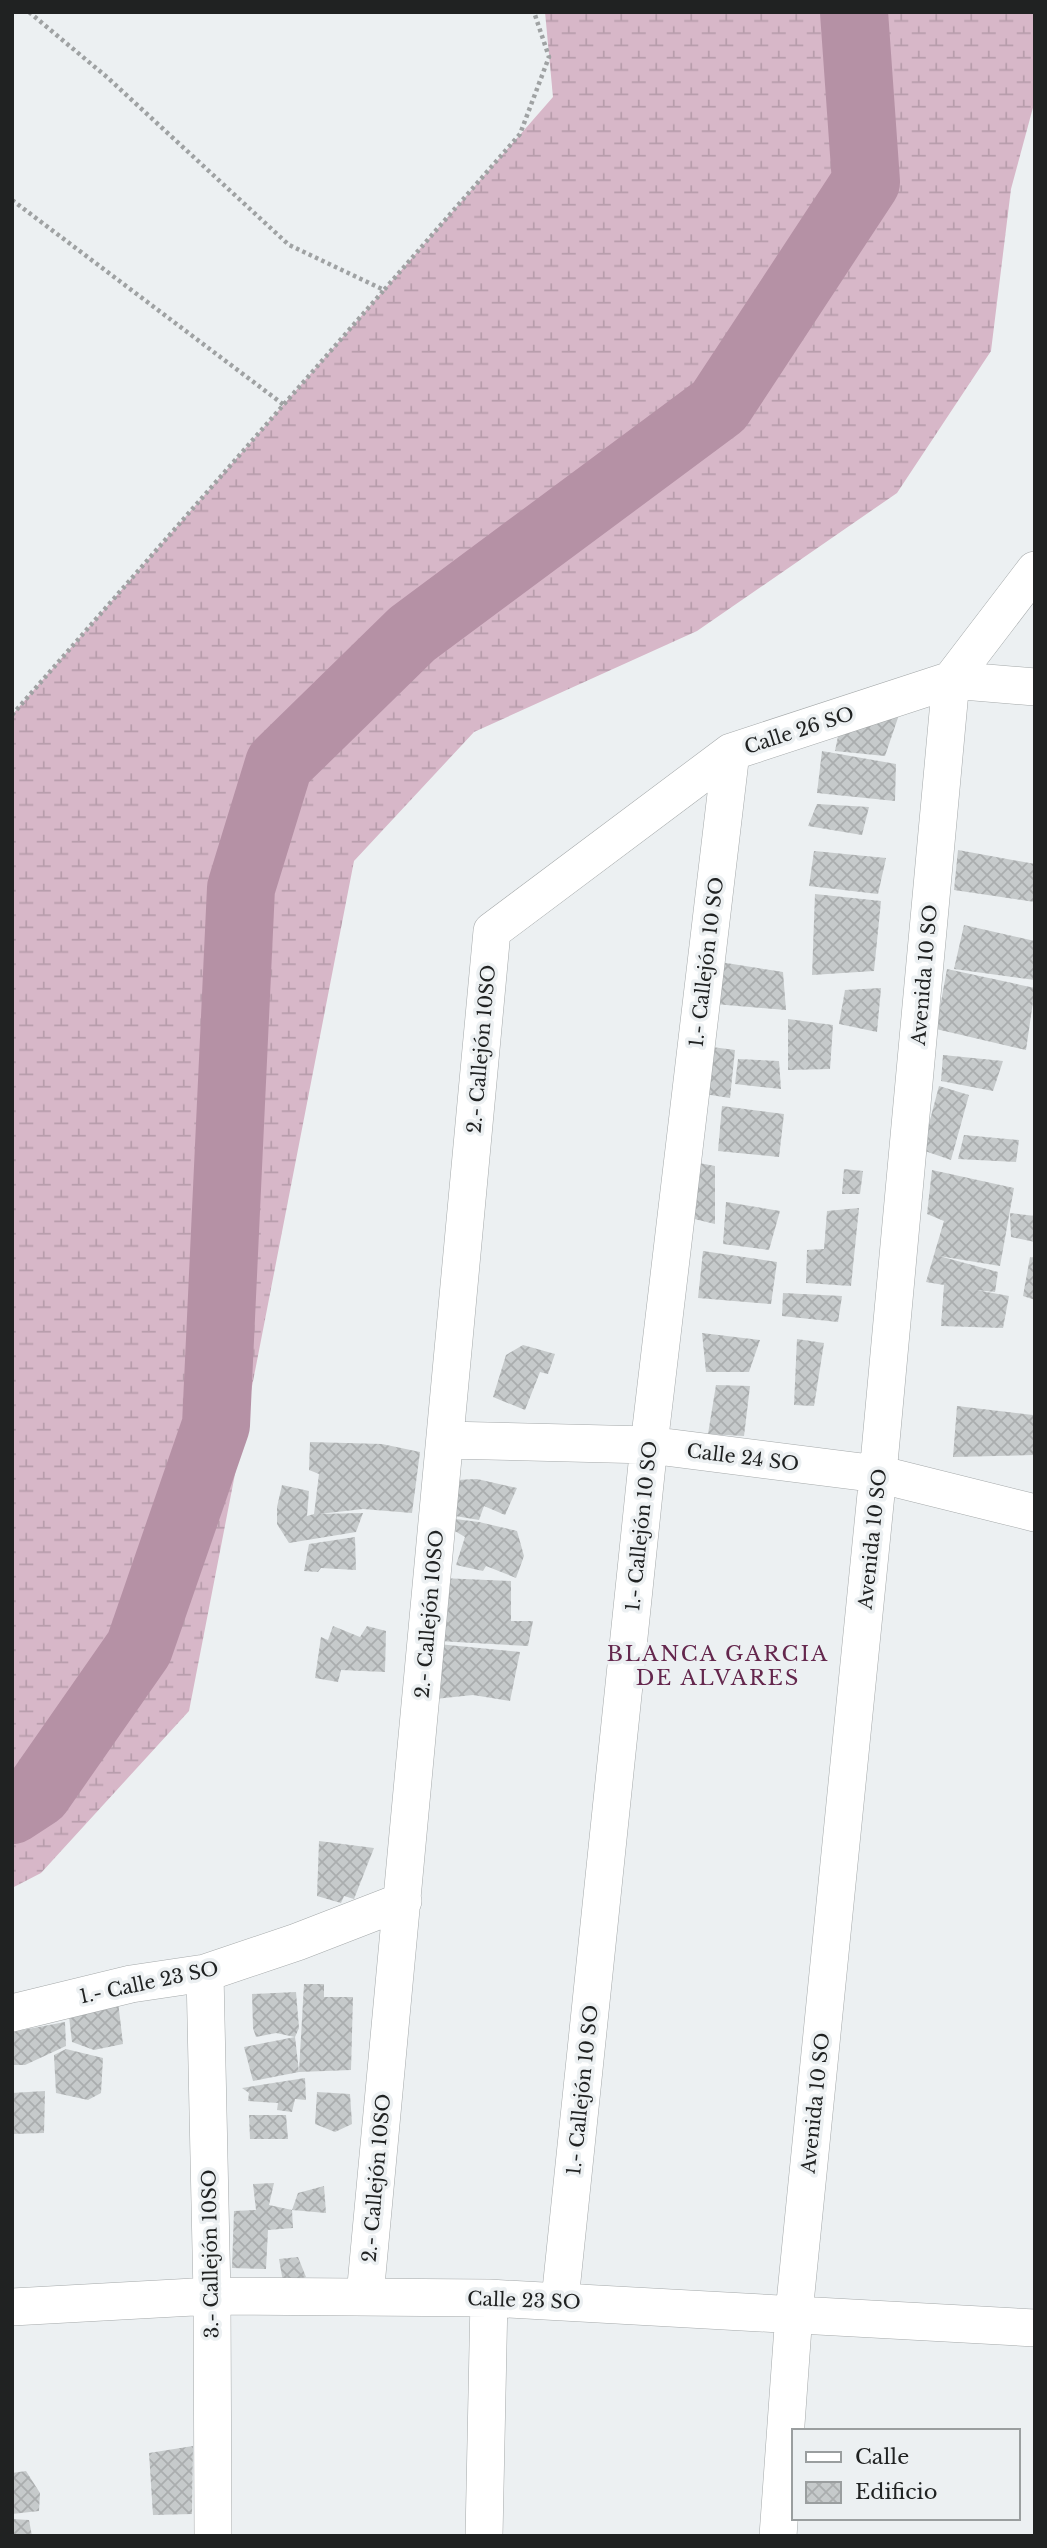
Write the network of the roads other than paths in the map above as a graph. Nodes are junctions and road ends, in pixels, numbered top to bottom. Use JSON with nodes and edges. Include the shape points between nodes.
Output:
{"nodes":[{"id":1,"x":1035,"y":570,"type":"edge"},
{"id":2,"x":951,"y":680,"type":"junction"},
{"id":3,"x":1035,"y":687,"type":"edge"},
{"id":4,"x":731,"y":752,"type":"junction"},
{"id":5,"x":492,"y":931,"type":"joint"},
{"id":6,"x":445,"y":1440,"type":"junction"},
{"id":7,"x":649,"y":1445,"type":"junction"},
{"id":8,"x":878,"y":1474,"type":"junction"},
{"id":9,"x":1035,"y":1513,"type":"edge"},
{"id":10,"x":403,"y":1901,"type":"junction"},
{"id":11,"x":205,"y":1973,"type":"junction"},
{"id":12,"x":12,"y":2013,"type":"edge"},
{"id":13,"x":365,"y":2296,"type":"junction"},
{"id":14,"x":212,"y":2297,"type":"junction"},
{"id":15,"x":489,"y":2298,"type":"junction"},
{"id":16,"x":560,"y":2300,"type":"junction"},
{"id":17,"x":12,"y":2306,"type":"edge"},
{"id":18,"x":794,"y":2313,"type":"junction"},
{"id":19,"x":1035,"y":2328,"type":"edge"},
{"id":20,"x":213,"y":2536,"type":"edge"},
{"id":21,"x":484,"y":2536,"type":"edge"},
{"id":22,"x":778,"y":2536,"type":"edge"}],
"edges":[{"from":1,"to":2,"type":"street"},
{"from":2,"to":3,"type":"street","name":"Calle 26 SO"},
{"from":2,"to":4,"type":"street","name":"Calle 26 SO"},
{"from":2,"to":8,"type":"street","name":"Avenida 10 SO"},
{"from":4,"to":5,"type":"street","name":"Calle 26 SO"},
{"from":4,"to":7,"type":"street","name":"1.- Callejón 10 SO"},
{"from":5,"to":6,"type":"street","name":"2.- Callejón 10SO"},
{"from":6,"to":7,"type":"street","name":"Calle 24 SO"},
{"from":6,"to":10,"type":"street","name":"2.- Callejón 10SO"},
{"from":7,"to":8,"type":"street","name":"Calle 24 SO"},
{"from":7,"to":16,"type":"street","name":"1.- Callejón 10 SO"},
{"from":8,"to":9,"type":"street","name":"Calle 24 SO"},
{"from":8,"to":18,"type":"street","name":"Avenida 10 SO"},
{"from":10,"to":11,"type":"street","name":"1.- Calle 23 SO"},
{"from":10,"to":13,"type":"street","name":"2.- Callejón 10SO"},
{"from":11,"to":12,"type":"street","name":"1.- Calle 23 SO","via":[[131,1984]]},
{"from":11,"to":14,"type":"street","name":"3.- Callejón 10SO"},
{"from":13,"to":14,"type":"street","name":"Calle 23 SO"},
{"from":13,"to":15,"type":"street","name":"Calle 23 SO"},
{"from":14,"to":17,"type":"street","name":"Calle 23 SO"},
{"from":14,"to":20,"type":"street","name":"3.- Callejón 10SO"},
{"from":15,"to":16,"type":"street","name":"Calle 23 SO"},
{"from":15,"to":21,"type":"street"},
{"from":16,"to":18,"type":"street","name":"Calle 23 SO"},
{"from":18,"to":19,"type":"street","name":"Calle 23 SO"},
{"from":18,"to":22,"type":"street","name":"Avenida 10 SO"}]}
